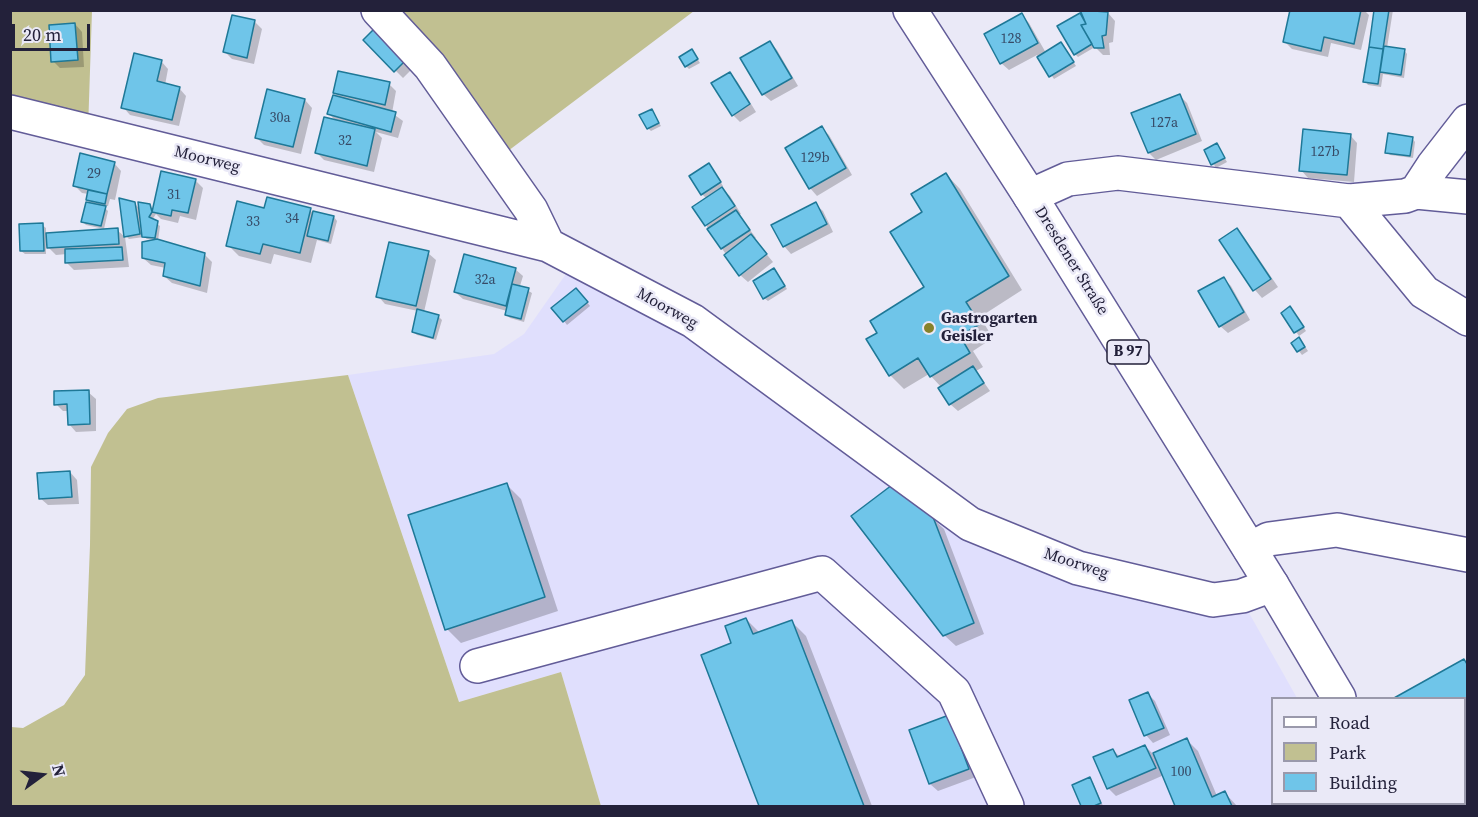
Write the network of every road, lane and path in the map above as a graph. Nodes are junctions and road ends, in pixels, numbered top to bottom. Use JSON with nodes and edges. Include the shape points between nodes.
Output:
{"nodes":[{"id":1,"x":378,"y":10,"type":"edge"},
{"id":2,"x":910,"y":10,"type":"edge"},
{"id":3,"x":10,"y":112,"type":"edge"},
{"id":4,"x":1467,"y":121,"type":"edge"},
{"id":5,"x":1416,"y":192,"type":"junction"},
{"id":6,"x":1030,"y":196,"type":"junction"},
{"id":7,"x":1467,"y":197,"type":"edge"},
{"id":8,"x":1349,"y":201,"type":"junction"},
{"id":9,"x":548,"y":245,"type":"junction"},
{"id":10,"x":1467,"y":319,"type":"edge"},
{"id":11,"x":1296,"y":535,"type":"junction"},
{"id":12,"x":1250,"y":549,"type":"junction"},
{"id":13,"x":1467,"y":555,"type":"edge"},
{"id":14,"x":1467,"y":569,"type":"edge"},
{"id":15,"x":1272,"y":585,"type":"junction"},
{"id":16,"x":477,"y":666,"type":"dead end"},
{"id":17,"x":1338,"y":697,"type":"edge"},
{"id":18,"x":1007,"y":807,"type":"edge"}],
"edges":[{"from":1,"to":9,"type":"street","via":[[430,66],[531,210]]},
{"from":2,"to":6,"type":"street","name":"Dresdener Straße","number":"B 97"},
{"from":3,"to":9,"type":"street","name":"Moorweg"},
{"from":4,"to":5,"type":"street"},
{"from":5,"to":7,"type":"street"},
{"from":5,"to":8,"type":"street"},
{"from":6,"to":8,"type":"street","via":[[1068,179],[1118,173]]},
{"from":6,"to":12,"type":"street","name":"Dresdener Straße","number":"B 97"},
{"from":8,"to":10,"type":"street","via":[[1424,292]]},
{"from":9,"to":15,"type":"street","name":"Moorweg","via":[[693,321],[970,524],[1078,568],[1213,600],[1242,596]]},
{"from":11,"to":12,"type":"street","via":[[1269,539]]},
{"from":11,"to":13,"type":"street","via":[[1337,530]]},
{"from":11,"to":14,"type":"street"},
{"from":12,"to":15,"type":"street","name":"Dresdener Straße","number":"B 97"},
{"from":15,"to":17,"type":"street","name":"Dresdener Straße","number":"B 97"},
{"from":16,"to":18,"type":"street","via":[[822,573],[954,692]]}]}
